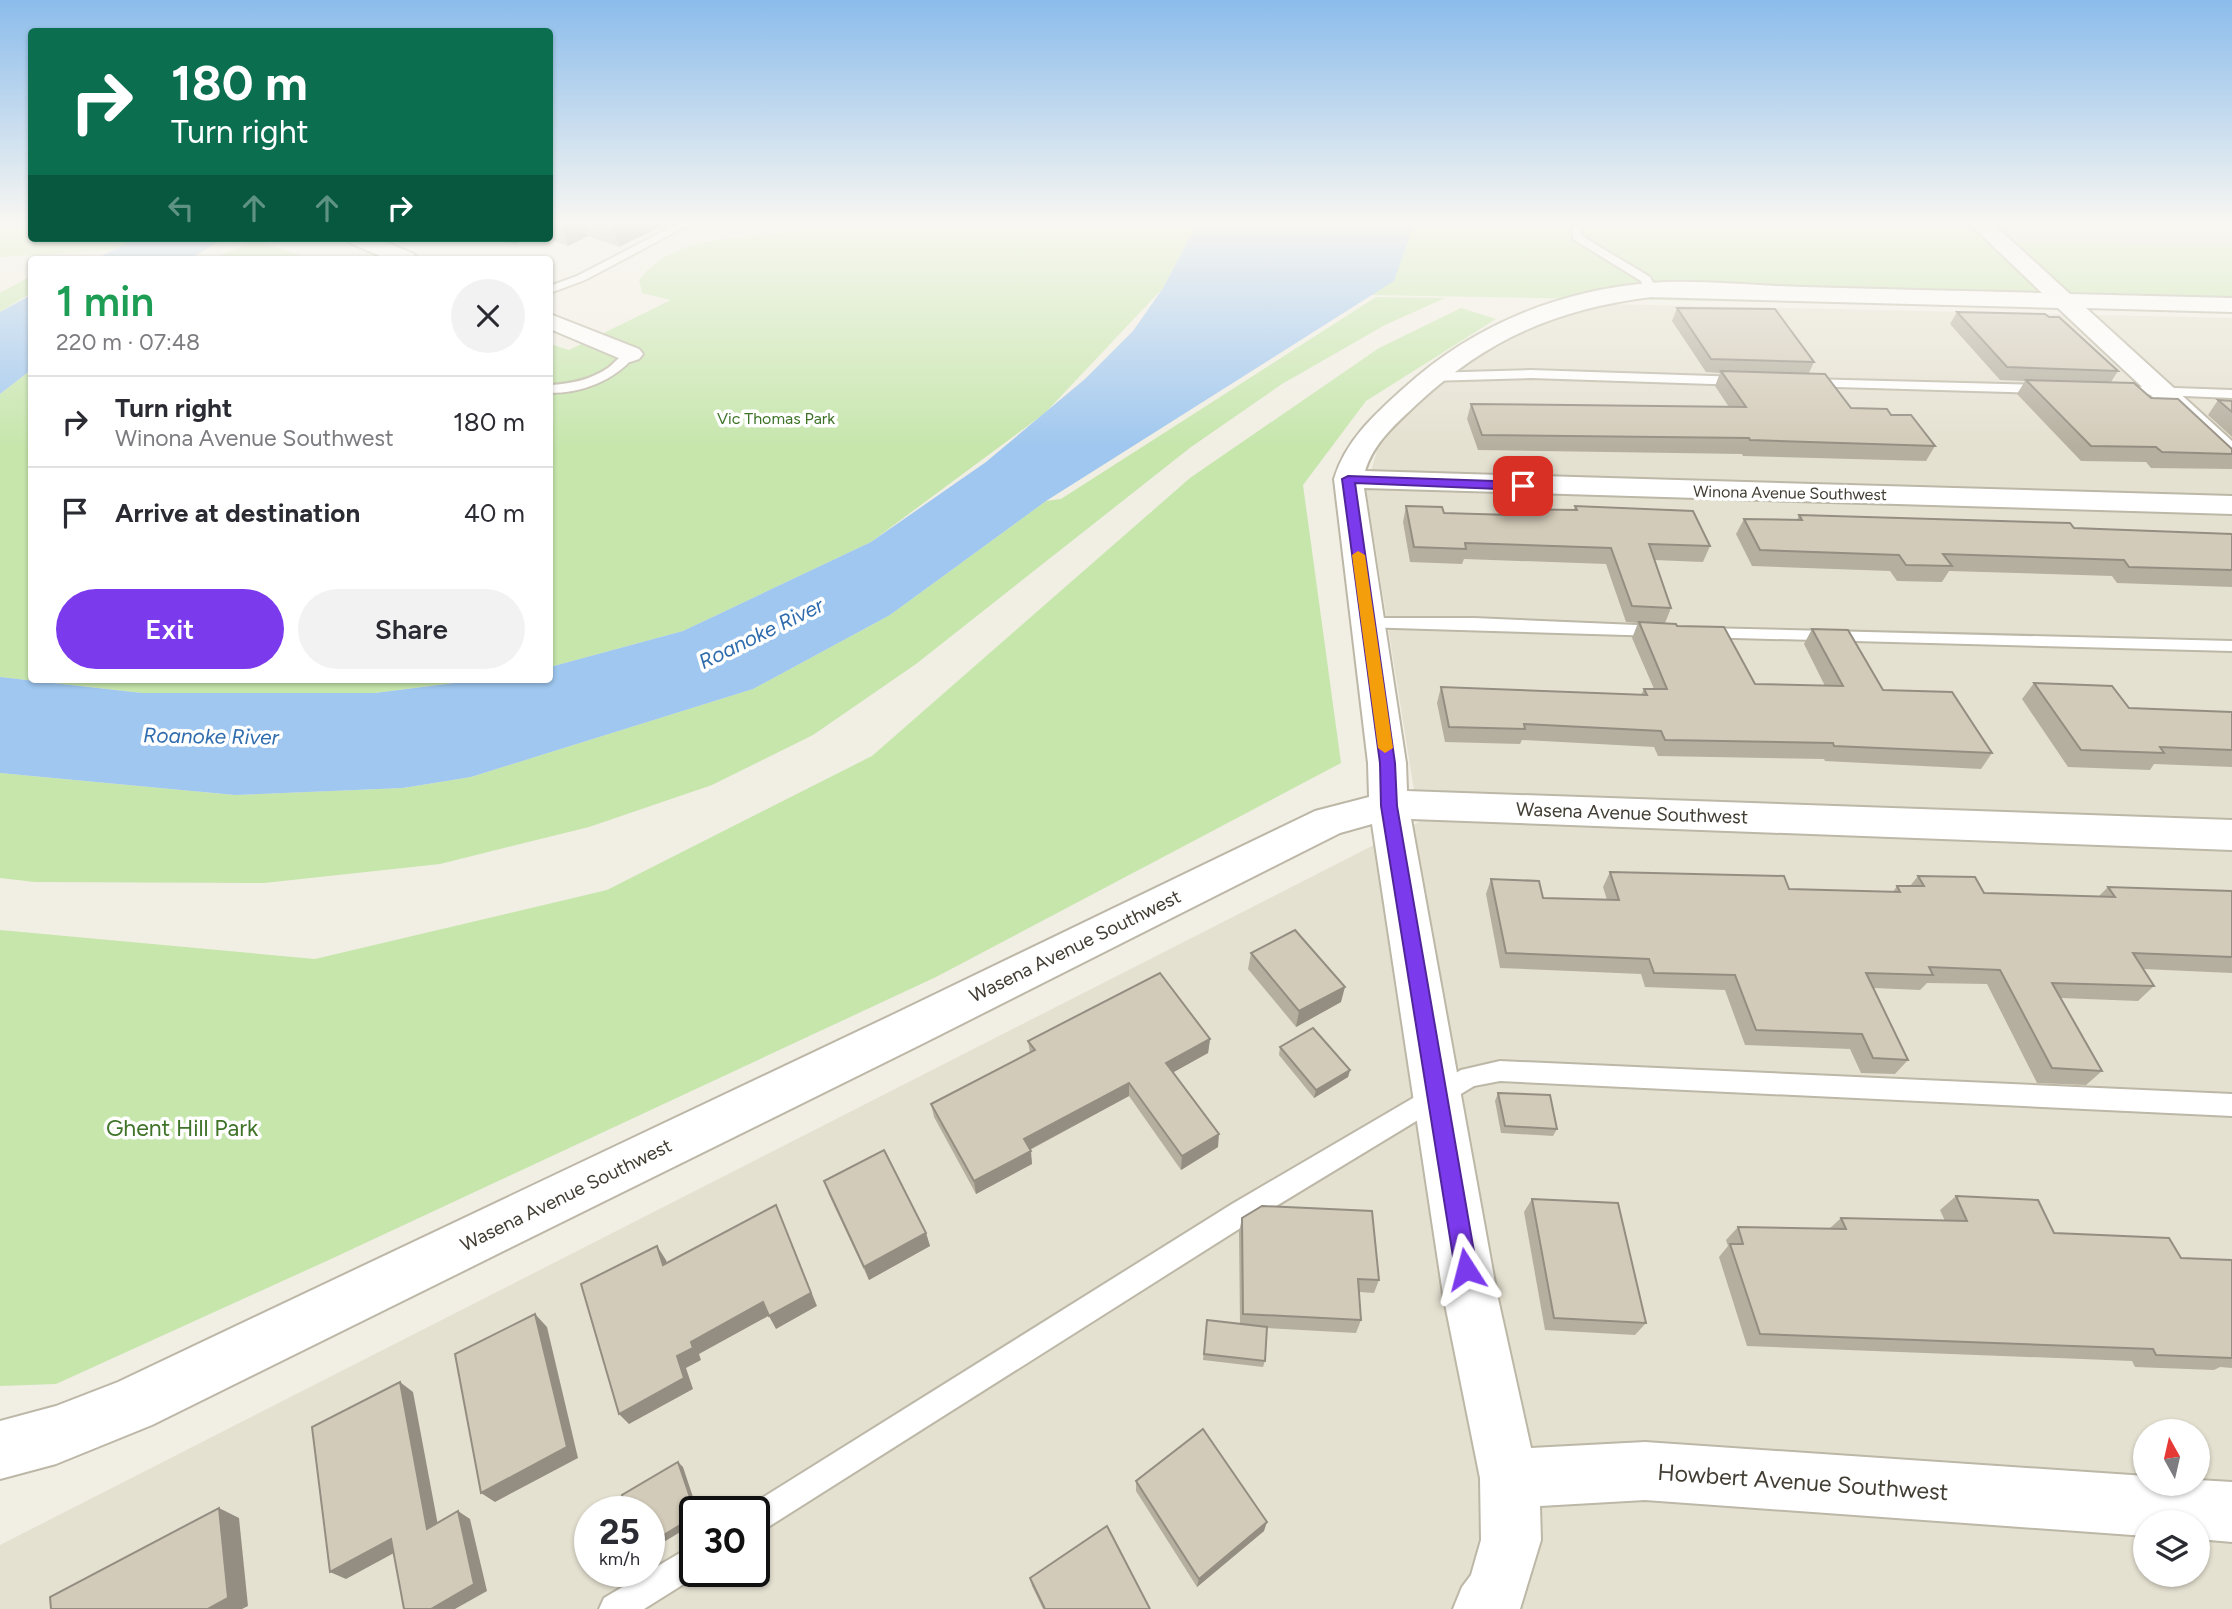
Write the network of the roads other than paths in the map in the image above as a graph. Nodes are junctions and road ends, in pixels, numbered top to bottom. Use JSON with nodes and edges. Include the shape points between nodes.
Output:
{"nodes":[{"id":1,"x":1597,"y":297,"type":"edge"},
{"id":2,"x":1917,"y":297,"type":"edge"},
{"id":3,"x":2060,"y":297,"type":"edge"},
{"id":4,"x":2064,"y":301,"type":"junction"},
{"id":5,"x":2232,"y":305,"type":"edge"},
{"id":6,"x":553,"y":322,"type":"edge"},
{"id":7,"x":630,"y":354,"type":"joint"},
{"id":8,"x":1428,"y":377,"type":"junction"},
{"id":9,"x":1758,"y":382,"type":"edge"},
{"id":10,"x":1786,"y":382,"type":"edge"},
{"id":11,"x":553,"y":389,"type":"edge"},
{"id":12,"x":2065,"y":389,"type":"edge"},
{"id":13,"x":2107,"y":390,"type":"edge"},
{"id":14,"x":2163,"y":392,"type":"junction"},
{"id":15,"x":2232,"y":394,"type":"edge"},
{"id":16,"x":2232,"y":456,"type":"edge"},
{"id":17,"x":1348,"y":479,"type":"junction"},
{"id":18,"x":2232,"y":505,"type":"edge"},
{"id":19,"x":1367,"y":622,"type":"junction"},
{"id":20,"x":2232,"y":646,"type":"edge"},
{"id":21,"x":1389,"y":806,"type":"junction"},
{"id":22,"x":2232,"y":835,"type":"edge"},
{"id":23,"x":1438,"y":1093,"type":"junction"},
{"id":24,"x":2232,"y":1105,"type":"edge"},
{"id":25,"x":0,"y":1450,"type":"edge"},
{"id":26,"x":1509,"y":1478,"type":"junction"},
{"id":27,"x":770,"y":1511,"type":"edge"},
{"id":28,"x":2232,"y":1512,"type":"edge"},
{"id":29,"x":679,"y":1569,"type":"edge"},
{"id":30,"x":615,"y":1609,"type":"edge"},
{"id":31,"x":1484,"y":1609,"type":"edge"}],
"edges":[{"from":1,"to":8,"type":"street","via":[[1516,323],[1479,341]]},
{"from":2,"to":4,"type":"street"},
{"from":3,"to":4,"type":"street"},
{"from":4,"to":5,"type":"street"},
{"from":4,"to":14,"type":"street"},
{"from":6,"to":7,"type":"street"},
{"from":7,"to":11,"type":"lane","via":[[622,365],[599,377],[570,389]]},
{"from":8,"to":9,"type":"lane","via":[[1511,374]]},
{"from":8,"to":17,"type":"street","via":[[1365,441],[1354,457]]},
{"from":10,"to":12,"type":"lane"},
{"from":13,"to":14,"type":"lane"},
{"from":14,"to":15,"type":"lane"},
{"from":14,"to":16,"type":"street"},
{"from":17,"to":18,"type":"street","name":"Winona Avenue Southwest"},
{"from":17,"to":19,"type":"street"},
{"from":19,"to":20,"type":"lane"},
{"from":19,"to":21,"type":"street","via":[[1388,763]]},
{"from":21,"to":22,"type":"street","name":"Wasena Avenue Southwest"},
{"from":21,"to":23,"type":"street"},
{"from":21,"to":25,"type":"street","name":"Wasena Avenue Southwest","via":[[1329,821],[132,1405],[56,1435]]},
{"from":23,"to":24,"type":"lane","via":[[1469,1077],[1500,1071]]},
{"from":23,"to":26,"type":"street","via":[[1470,1294]]},
{"from":23,"to":27,"type":"lane"},
{"from":26,"to":28,"type":"street","name":"Howbert Avenue Southwest","via":[[1645,1471]]},
{"from":26,"to":31,"type":"street","via":[[1511,1540],[1497,1591]]},
{"from":29,"to":30,"type":"lane"}]}
